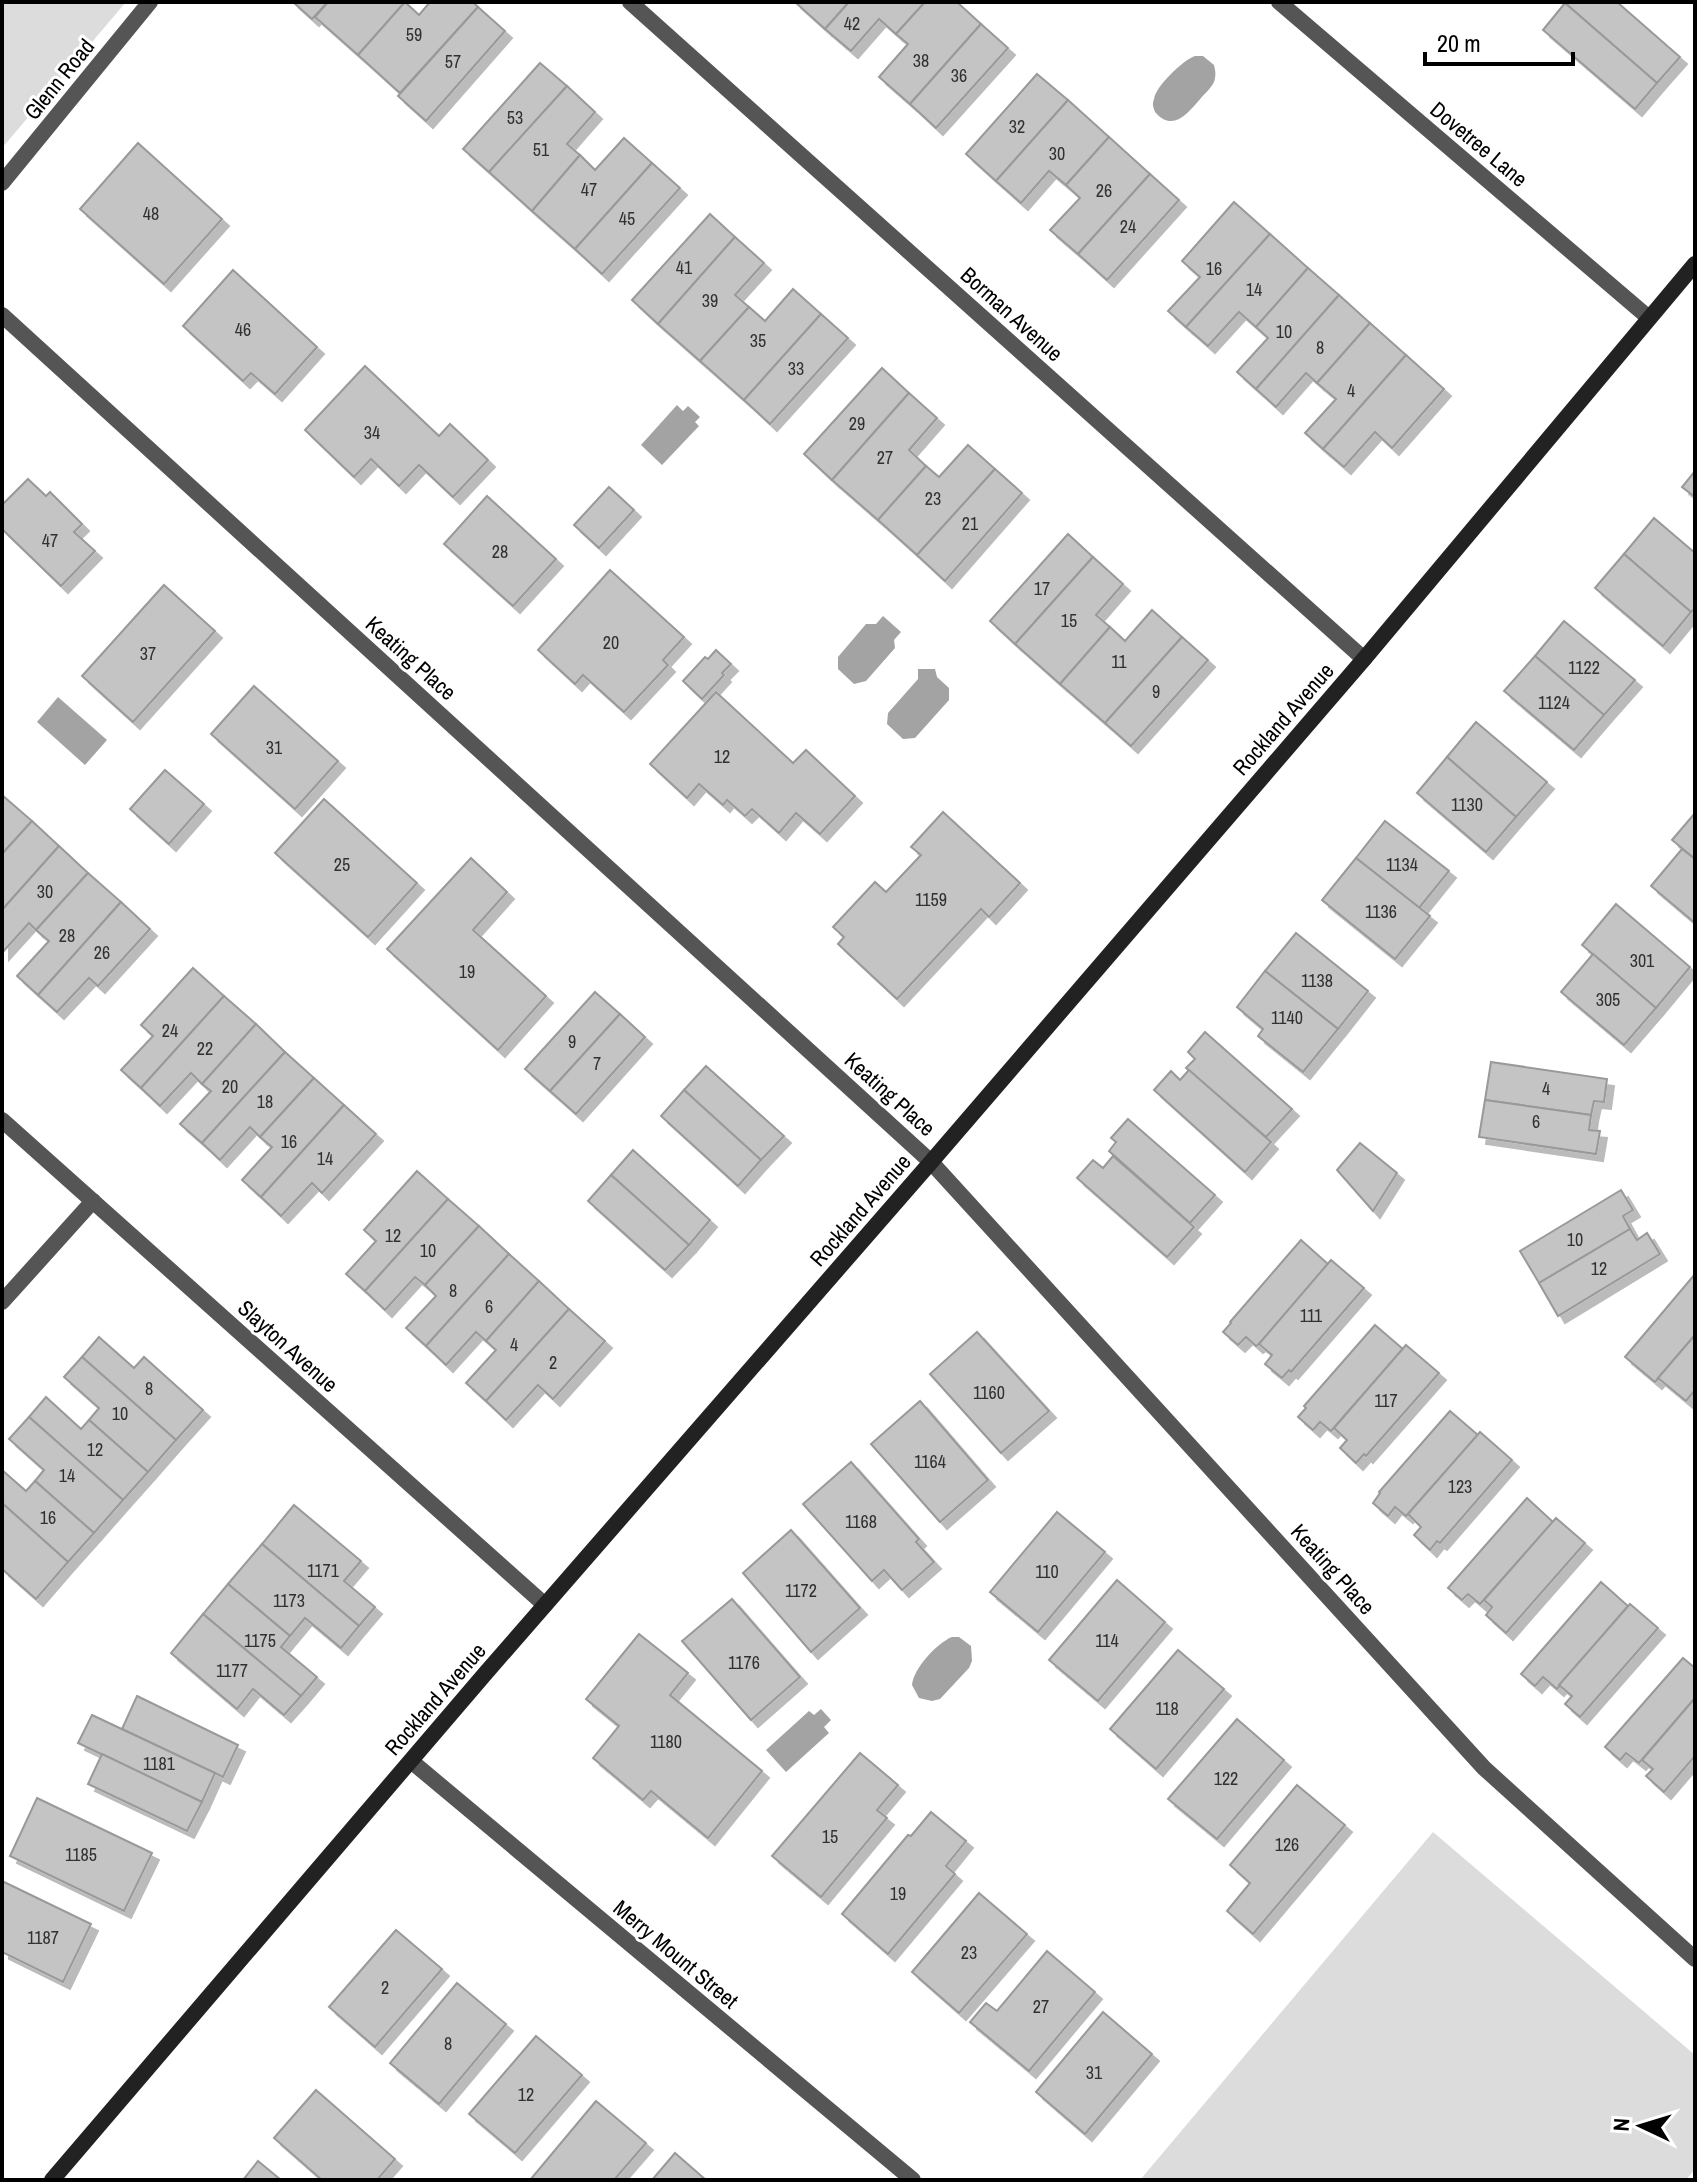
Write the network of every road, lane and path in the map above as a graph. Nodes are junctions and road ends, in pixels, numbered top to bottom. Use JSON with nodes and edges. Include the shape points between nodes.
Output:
{"nodes":[{"id":1,"x":150,"y":2,"type":"edge"},
{"id":2,"x":630,"y":2,"type":"edge"},
{"id":3,"x":1287,"y":5,"type":"edge"},
{"id":4,"x":2,"y":183,"type":"edge"},
{"id":5,"x":1695,"y":264,"type":"edge"},
{"id":6,"x":2,"y":315,"type":"edge"},
{"id":7,"x":1649,"y":318,"type":"junction"},
{"id":8,"x":1364,"y":659,"type":"junction"},
{"id":9,"x":2,"y":1120,"type":"edge"},
{"id":10,"x":931,"y":1162,"type":"junction"},
{"id":11,"x":93,"y":1201,"type":"junction"},
{"id":12,"x":2,"y":1302,"type":"edge"},
{"id":13,"x":545,"y":1605,"type":"junction"},
{"id":14,"x":411,"y":1761,"type":"junction"},
{"id":15,"x":1695,"y":1959,"type":"edge"},
{"id":16,"x":52,"y":2180,"type":"edge"},
{"id":17,"x":913,"y":2180,"type":"edge"}],
"edges":[{"from":1,"to":4,"type":"street","name":"Glenn Road"},
{"from":2,"to":8,"type":"street","name":"Borman Avenue"},
{"from":3,"to":7,"type":"street","name":"Dovetree Lane"},
{"from":5,"to":7,"type":"street","name":"Rockland Avenue"},
{"from":6,"to":10,"type":"street","name":"Keating Place"},
{"from":7,"to":8,"type":"street","name":"Rockland Avenue"},
{"from":8,"to":10,"type":"street","name":"Rockland Avenue"},
{"from":9,"to":11,"type":"street","name":"Slayton Avenue"},
{"from":10,"to":13,"type":"street","name":"Rockland Avenue"},
{"from":10,"to":15,"type":"street","name":"Keating Place","via":[[1484,1768]]},
{"from":11,"to":12,"type":"street"},
{"from":11,"to":13,"type":"street","name":"Slayton Avenue"},
{"from":13,"to":14,"type":"street","name":"Rockland Avenue"},
{"from":14,"to":16,"type":"street","name":"Rockland Avenue"},
{"from":14,"to":17,"type":"street","name":"Merry Mount Street"}]}
